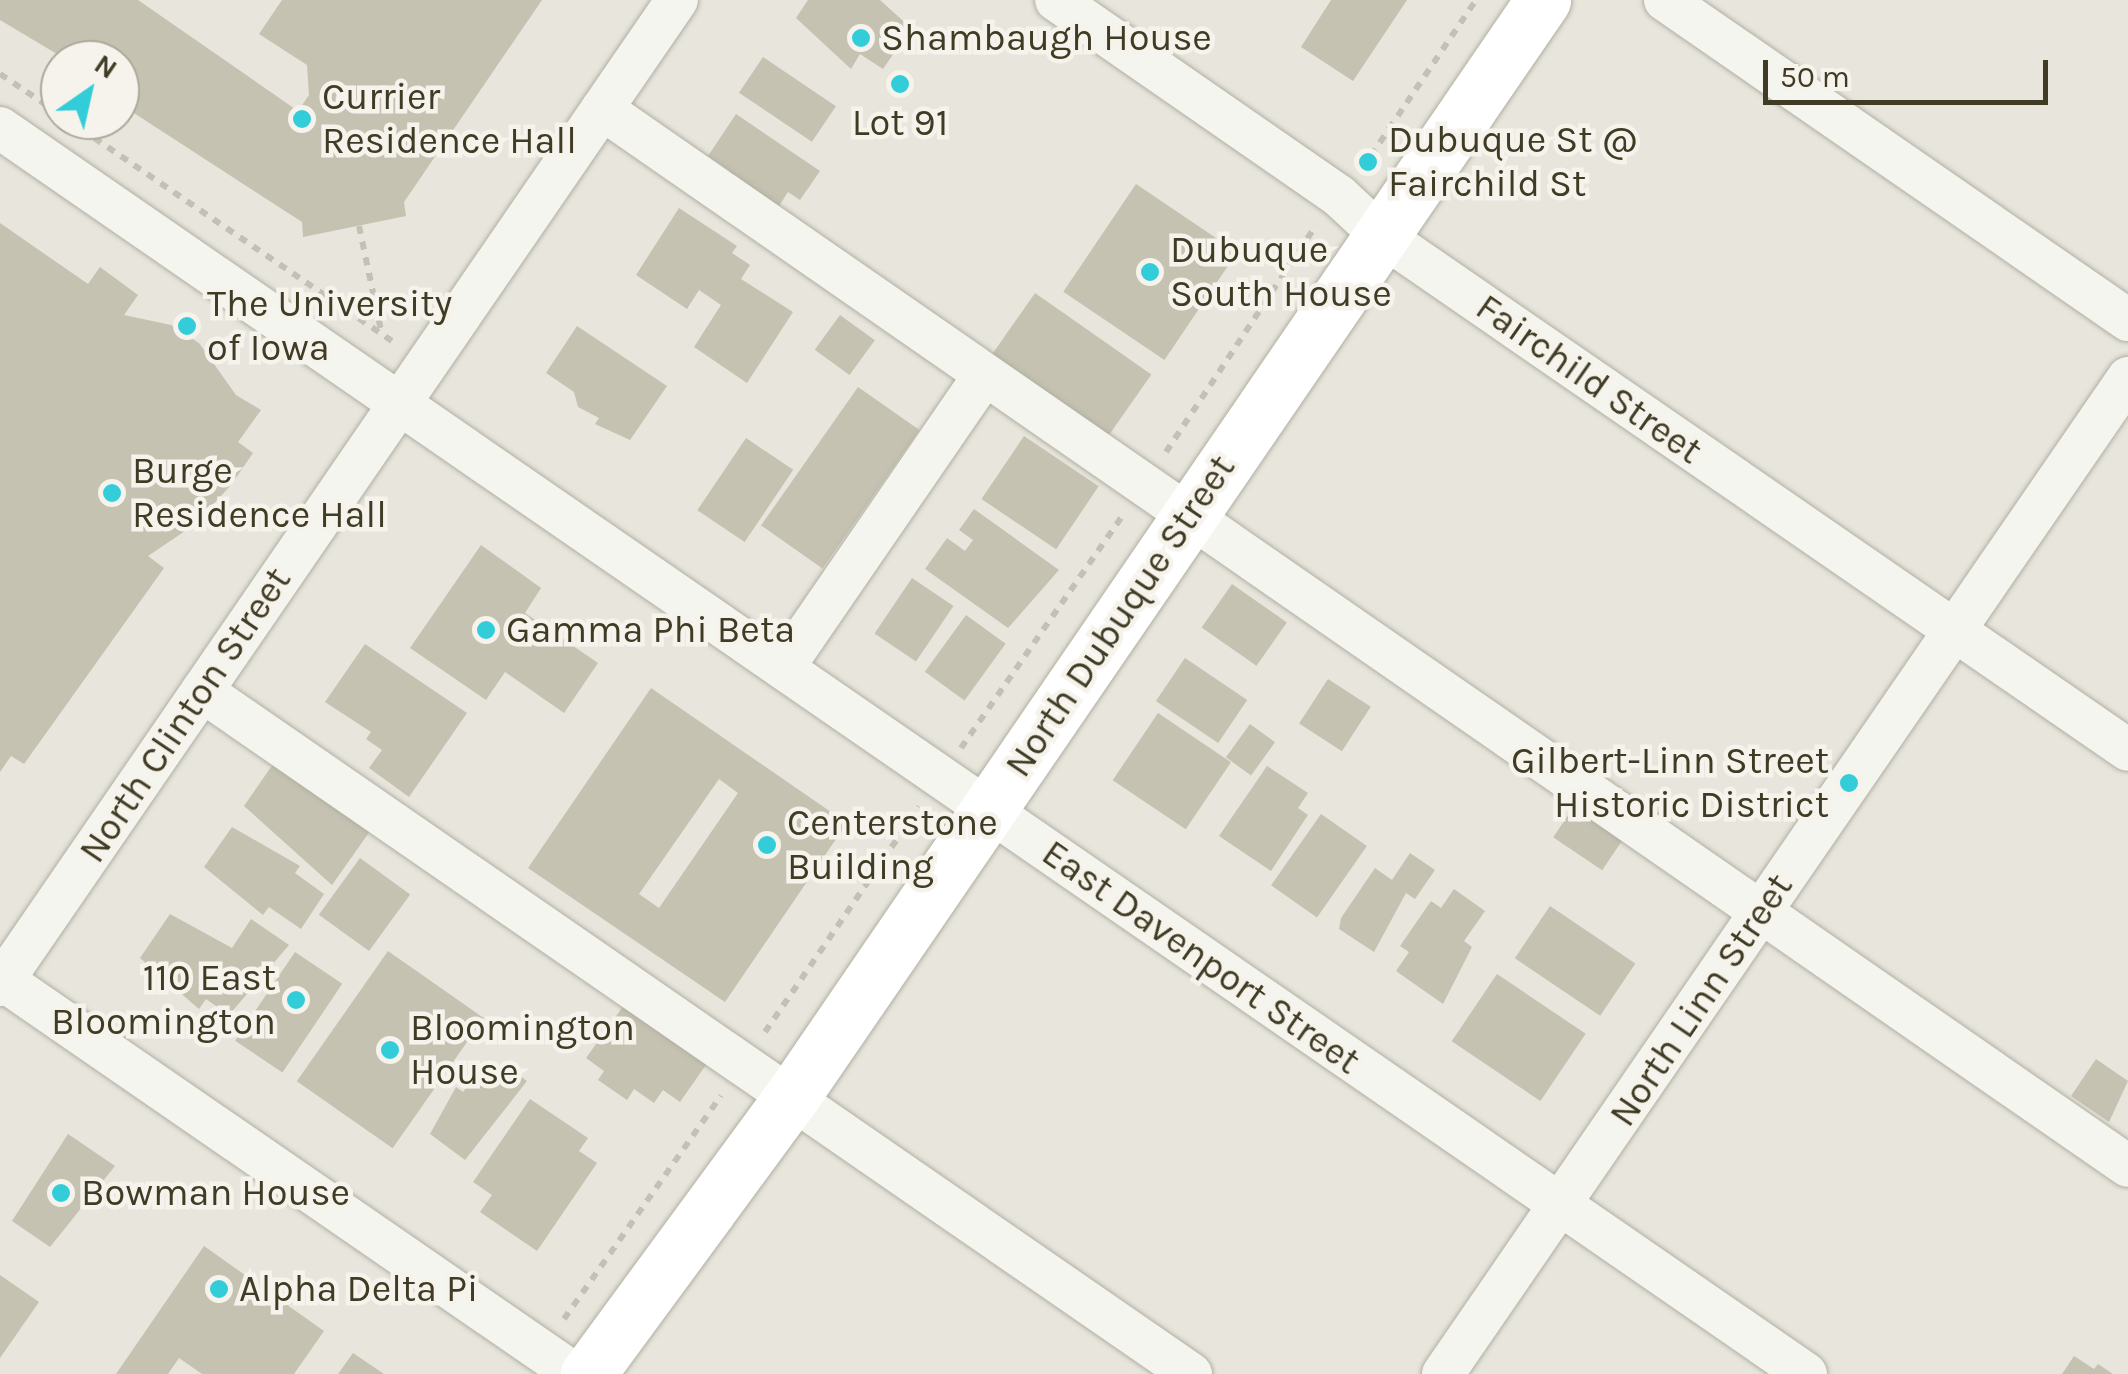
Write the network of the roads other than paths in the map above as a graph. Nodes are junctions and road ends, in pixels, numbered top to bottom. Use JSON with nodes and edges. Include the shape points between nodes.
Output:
{"nodes":[{"id":1,"x":677,"y":0,"type":"edge"},
{"id":2,"x":1056,"y":0,"type":"edge"},
{"id":3,"x":1543,"y":0,"type":"edge"},
{"id":4,"x":1665,"y":0,"type":"edge"},
{"id":5,"x":602,"y":109,"type":"junction"},
{"id":6,"x":0,"y":128,"type":"edge"},
{"id":7,"x":1381,"y":235,"type":"junction"},
{"id":8,"x":2128,"y":320,"type":"edge"},
{"id":9,"x":984,"y":376,"type":"junction"},
{"id":10,"x":2128,"y":378,"type":"edge"},
{"id":11,"x":399,"y":404,"type":"junction"},
{"id":12,"x":1188,"y":517,"type":"junction"},
{"id":13,"x":1955,"y":631,"type":"junction"},
{"id":14,"x":783,"y":668,"type":"junction"},
{"id":15,"x":202,"y":691,"type":"junction"},
{"id":16,"x":2128,"y":750,"type":"edge"},
{"id":17,"x":988,"y":809,"type":"junction"},
{"id":18,"x":1762,"y":912,"type":"junction"},
{"id":19,"x":1,"y":981,"type":"edge"},
{"id":20,"x":791,"y":1098,"type":"junction"},
{"id":21,"x":2128,"y":1166,"type":"edge"},
{"id":22,"x":1561,"y":1205,"type":"junction"},
{"id":23,"x":569,"y":1366,"type":"edge"},
{"id":24,"x":1191,"y":1374,"type":"edge"},
{"id":25,"x":1443,"y":1374,"type":"edge"},
{"id":26,"x":1806,"y":1374,"type":"edge"}],
"edges":[{"from":1,"to":5,"type":"street","name":"North Clinton Street"},
{"from":2,"to":7,"type":"street","name":"Fairchild Street","via":[[1339,196]]},
{"from":3,"to":7,"type":"main road","name":"North Dubuque Street"},
{"from":4,"to":8,"type":"street"},
{"from":5,"to":9,"type":"street"},
{"from":5,"to":11,"type":"street","name":"North Clinton Street"},
{"from":6,"to":11,"type":"street","name":"East Davenport Street"},
{"from":7,"to":12,"type":"main road","name":"North Dubuque Street"},
{"from":7,"to":13,"type":"street","name":"Fairchild Street"},
{"from":9,"to":12,"type":"street"},
{"from":9,"to":14,"type":"street"},
{"from":10,"to":13,"type":"street","name":"North Linn Street"},
{"from":11,"to":14,"type":"street","name":"East Davenport Street"},
{"from":11,"to":15,"type":"street","name":"North Clinton Street"},
{"from":12,"to":17,"type":"main road","name":"North Dubuque Street"},
{"from":12,"to":18,"type":"street"},
{"from":13,"to":16,"type":"street","name":"Fairchild Street"},
{"from":13,"to":18,"type":"street","name":"North Linn Street"},
{"from":14,"to":17,"type":"street","name":"East Davenport Street"},
{"from":15,"to":19,"type":"street","name":"North Clinton Street"},
{"from":15,"to":20,"type":"street"},
{"from":17,"to":20,"type":"main road","name":"North Dubuque Street"},
{"from":17,"to":22,"type":"street","name":"East Davenport Street"},
{"from":18,"to":21,"type":"street"},
{"from":18,"to":22,"type":"street","name":"North Linn Street"},
{"from":19,"to":23,"type":"street"},
{"from":20,"to":23,"type":"main road","name":"North Dubuque Street"},
{"from":20,"to":24,"type":"street"},
{"from":22,"to":25,"type":"street","name":"North Linn Street"},
{"from":22,"to":26,"type":"street","name":"East Davenport Street"}]}
